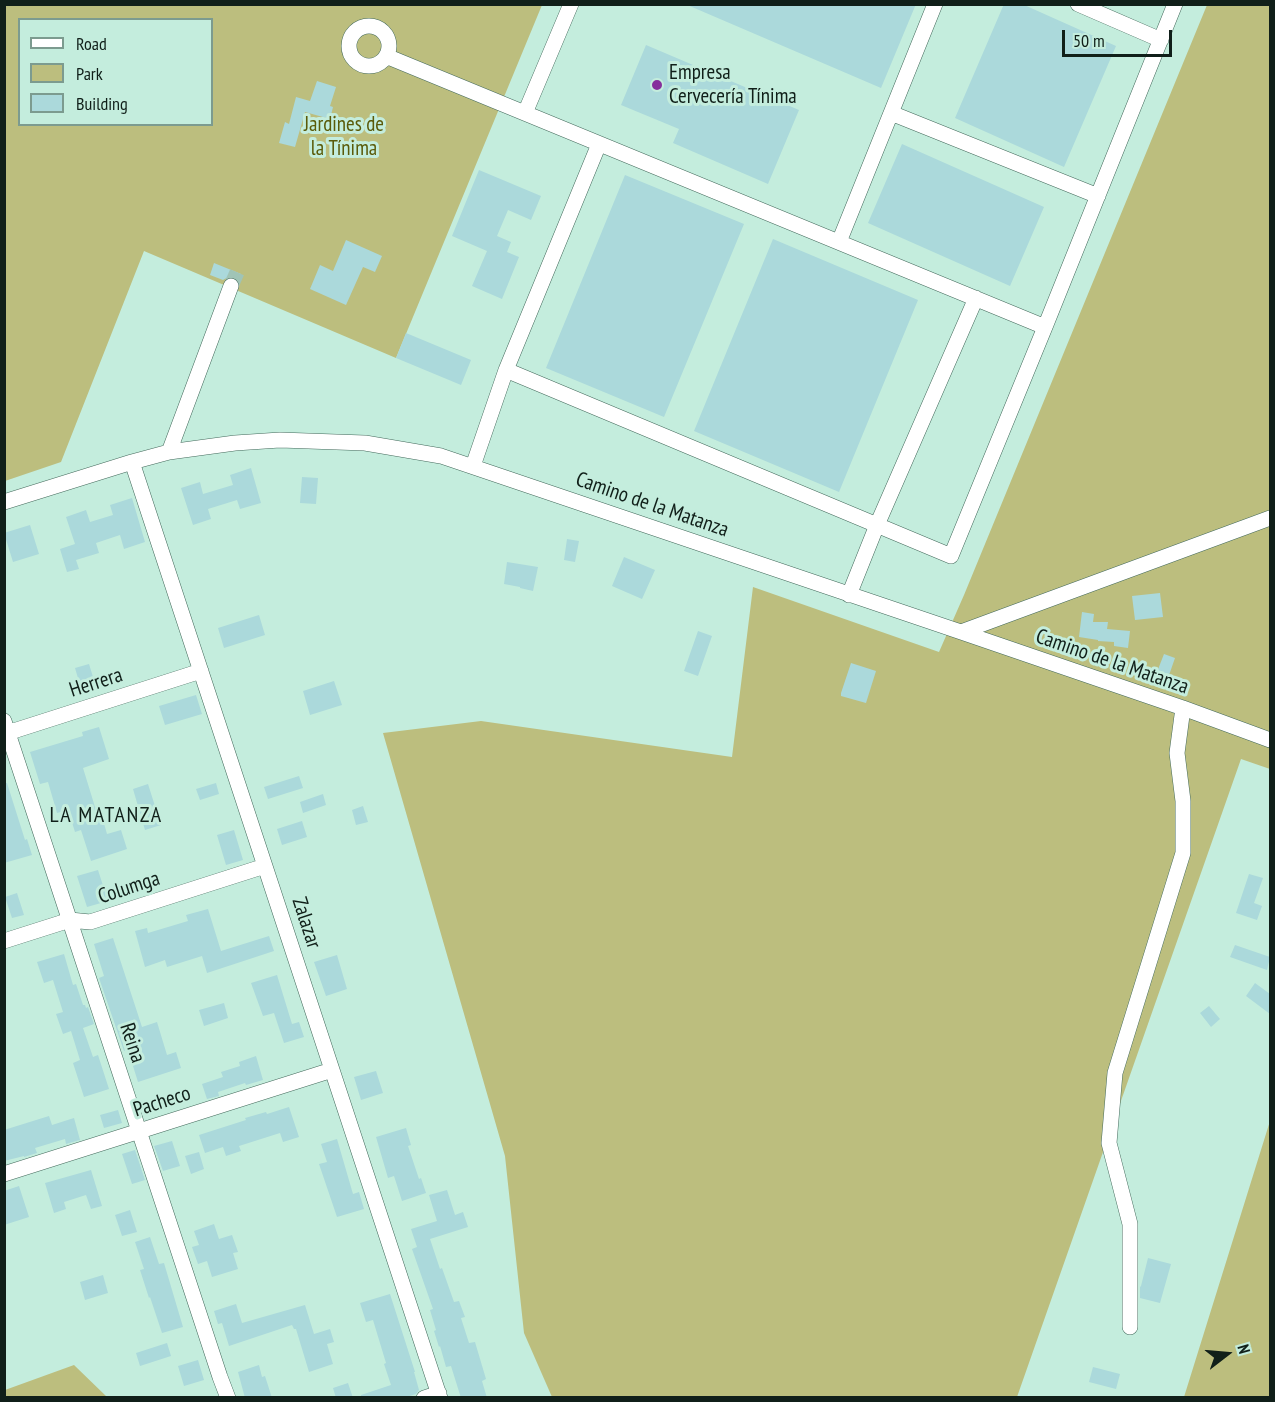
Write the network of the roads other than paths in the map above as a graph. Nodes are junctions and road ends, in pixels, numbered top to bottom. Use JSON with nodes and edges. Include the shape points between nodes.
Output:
{"nodes":[{"id":1,"x":571,"y":4,"type":"edge"},
{"id":2,"x":935,"y":4,"type":"edge"},
{"id":3,"x":1078,"y":4,"type":"edge"},
{"id":4,"x":1175,"y":4,"type":"edge"},
{"id":5,"x":1161,"y":40,"type":"junction"},
{"id":6,"x":386,"y":56,"type":"dead end"},
{"id":7,"x":525,"y":113,"type":"junction"},
{"id":8,"x":891,"y":113,"type":"junction"},
{"id":9,"x":599,"y":144,"type":"junction"},
{"id":10,"x":1098,"y":196,"type":"junction"},
{"id":11,"x":839,"y":242,"type":"junction"},
{"id":12,"x":231,"y":286,"type":"tunnel mouth"},
{"id":13,"x":976,"y":298,"type":"junction"},
{"id":14,"x":1045,"y":327,"type":"junction"},
{"id":15,"x":506,"y":370,"type":"junction"},
{"id":16,"x":169,"y":452,"type":"junction"},
{"id":17,"x":132,"y":462,"type":"junction"},
{"id":18,"x":473,"y":466,"type":"junction"},
{"id":19,"x":4,"y":502,"type":"edge"},
{"id":20,"x":1270,"y":518,"type":"edge"},
{"id":21,"x":878,"y":525,"type":"junction"},
{"id":22,"x":849,"y":595,"type":"junction"},
{"id":23,"x":961,"y":632,"type":"junction"},
{"id":24,"x":201,"y":671,"type":"junction"},
{"id":25,"x":1183,"y":708,"type":"junction"},
{"id":26,"x":6,"y":729,"type":"edge"},
{"id":27,"x":1270,"y":740,"type":"edge"},
{"id":28,"x":265,"y":867,"type":"junction"},
{"id":29,"x":70,"y":920,"type":"junction"},
{"id":30,"x":4,"y":941,"type":"edge"},
{"id":31,"x":332,"y":1070,"type":"junction"},
{"id":32,"x":139,"y":1131,"type":"junction"},
{"id":33,"x":4,"y":1174,"type":"edge"},
{"id":34,"x":1130,"y":1327,"type":"dead end"},
{"id":35,"x":434,"y":1396,"type":"edge"},
{"id":36,"x":228,"y":1398,"type":"edge"}],
"edges":[{"from":1,"to":7,"type":"street"},
{"from":2,"to":8,"type":"street"},
{"from":3,"to":5,"type":"street"},
{"from":4,"to":5,"type":"street"},
{"from":5,"to":10,"type":"street"},
{"from":6,"to":7,"type":"street"},
{"from":7,"to":9,"type":"street"},
{"from":8,"to":10,"type":"street"},
{"from":8,"to":11,"type":"street"},
{"from":9,"to":11,"type":"street"},
{"from":9,"to":15,"type":"street"},
{"from":10,"to":14,"type":"street"},
{"from":11,"to":13,"type":"street"},
{"from":12,"to":16,"type":"street"},
{"from":13,"to":14,"type":"street"},
{"from":13,"to":21,"type":"street"},
{"from":14,"to":21,"type":"street","via":[[951,556]]},
{"from":15,"to":18,"type":"street"},
{"from":15,"to":21,"type":"street"},
{"from":16,"to":17,"type":"street","name":"Camino de la Matanza"},
{"from":16,"to":18,"type":"street","name":"Camino de la Matanza","via":[[279,440],[365,443],[441,456]]},
{"from":17,"to":19,"type":"street","name":"Camino de la Matanza"},
{"from":17,"to":24,"type":"street","name":"Zalazar"},
{"from":18,"to":22,"type":"street","name":"Camino de la Matanza"},
{"from":20,"to":23,"type":"street"},
{"from":21,"to":22,"type":"street"},
{"from":22,"to":23,"type":"street","name":"Camino de la Matanza"},
{"from":23,"to":25,"type":"street","name":"Camino de la Matanza"},
{"from":24,"to":26,"type":"street","name":"Herrera"},
{"from":24,"to":28,"type":"street","name":"Zalazar"},
{"from":25,"to":27,"type":"street","name":"Camino de la Matanza"},
{"from":25,"to":34,"type":"street","via":[[1177,753],[1183,801],[1183,854],[1114,1073],[1109,1143],[1130,1224]]},
{"from":26,"to":29,"type":"street","name":"Reina"},
{"from":28,"to":29,"type":"street","name":"Columga","via":[[90,922]]},
{"from":28,"to":31,"type":"street","name":"Zalazar"},
{"from":29,"to":30,"type":"street","name":"Columga"},
{"from":29,"to":32,"type":"street","name":"Reina"},
{"from":31,"to":32,"type":"street","name":"Pacheco"},
{"from":31,"to":35,"type":"street","name":"Zalazar"},
{"from":32,"to":33,"type":"street","name":"Pacheco"},
{"from":32,"to":36,"type":"street","name":"Reina"}]}
